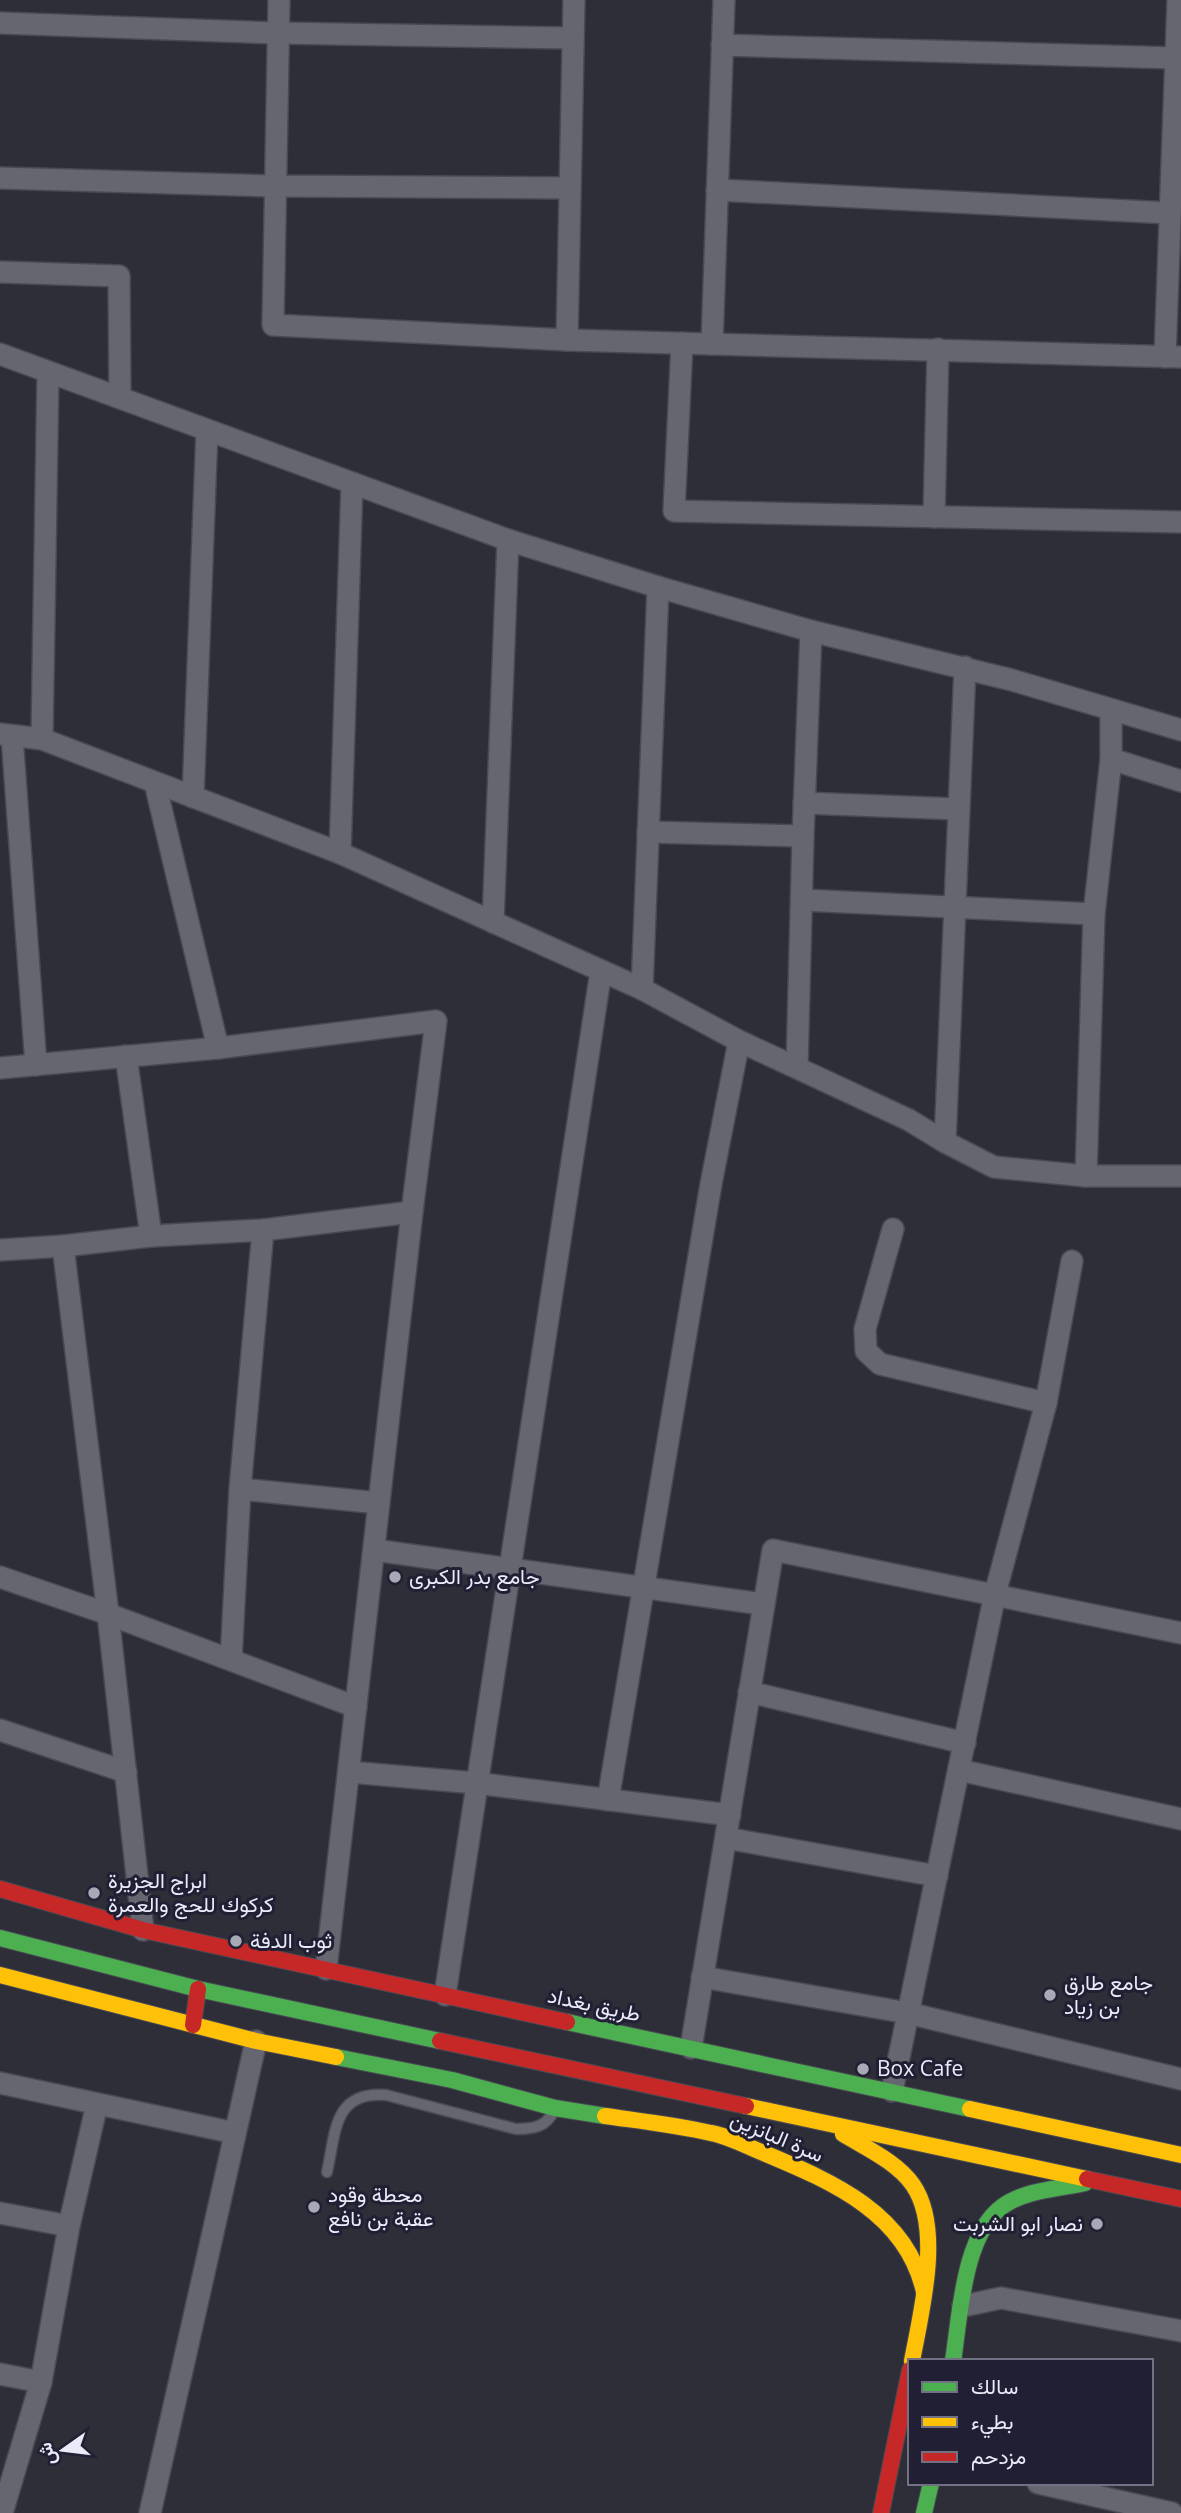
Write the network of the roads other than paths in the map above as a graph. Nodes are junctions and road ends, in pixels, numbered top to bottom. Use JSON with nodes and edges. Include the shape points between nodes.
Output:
{"nodes":[{"id":1,"x":279,"y":0,"type":"edge"},
{"id":2,"x":574,"y":0,"type":"edge"},
{"id":3,"x":724,"y":0,"type":"edge"},
{"id":4,"x":1178,"y":0,"type":"edge"},
{"id":5,"x":0,"y":23,"type":"edge"},
{"id":6,"x":278,"y":33,"type":"junction"},
{"id":7,"x":573,"y":38,"type":"junction"},
{"id":8,"x":722,"y":45,"type":"junction"},
{"id":9,"x":1176,"y":58,"type":"junction"},
{"id":10,"x":0,"y":178,"type":"edge"},
{"id":11,"x":274,"y":186,"type":"junction"},
{"id":12,"x":570,"y":188,"type":"junction"},
{"id":13,"x":716,"y":190,"type":"junction"},
{"id":14,"x":1170,"y":213,"type":"junction"},
{"id":15,"x":0,"y":272,"type":"edge"},
{"id":16,"x":567,"y":340,"type":"junction"},
{"id":17,"x":681,"y":343,"type":"junction"},
{"id":18,"x":712,"y":344,"type":"junction"},
{"id":19,"x":938,"y":349,"type":"junction"},
{"id":20,"x":0,"y":354,"type":"edge"},
{"id":21,"x":1173,"y":357,"type":"edge"},
{"id":22,"x":48,"y":372,"type":"junction"},
{"id":23,"x":120,"y":398,"type":"junction"},
{"id":24,"x":207,"y":430,"type":"junction"},
{"id":25,"x":352,"y":483,"type":"junction"},
{"id":26,"x":934,"y":517,"type":"junction"},
{"id":27,"x":1181,"y":522,"type":"edge"},
{"id":28,"x":508,"y":540,"type":"junction"},
{"id":29,"x":658,"y":587,"type":"junction"},
{"id":30,"x":811,"y":631,"type":"junction"},
{"id":31,"x":965,"y":667,"type":"junction"},
{"id":32,"x":1111,"y":711,"type":"junction"},
{"id":33,"x":1181,"y":730,"type":"edge"},
{"id":34,"x":6,"y":735,"type":"edge"},
{"id":35,"x":42,"y":739,"type":"junction"},
{"id":36,"x":1111,"y":759,"type":"junction"},
{"id":37,"x":1181,"y":781,"type":"edge"},
{"id":38,"x":155,"y":783,"type":"junction"},
{"id":39,"x":193,"y":797,"type":"junction"},
{"id":40,"x":804,"y":803,"type":"junction"},
{"id":41,"x":958,"y":809,"type":"junction"},
{"id":42,"x":648,"y":832,"type":"junction"},
{"id":43,"x":803,"y":836,"type":"junction"},
{"id":44,"x":340,"y":853,"type":"junction"},
{"id":45,"x":802,"y":900,"type":"junction"},
{"id":46,"x":954,"y":906,"type":"junction"},
{"id":47,"x":1094,"y":914,"type":"junction"},
{"id":48,"x":493,"y":922,"type":"junction"},
{"id":49,"x":601,"y":971,"type":"junction"},
{"id":50,"x":642,"y":989,"type":"junction"},
{"id":51,"x":739,"y":1041,"type":"junction"},
{"id":52,"x":218,"y":1048,"type":"junction"},
{"id":53,"x":126,"y":1056,"type":"junction"},
{"id":54,"x":36,"y":1065,"type":"junction"},
{"id":55,"x":797,"y":1067,"type":"junction"},
{"id":56,"x":0,"y":1069,"type":"edge"},
{"id":57,"x":945,"y":1142,"type":"junction"},
{"id":58,"x":1086,"y":1176,"type":"junction"},
{"id":59,"x":1181,"y":1176,"type":"edge"},
{"id":60,"x":412,"y":1212,"type":"junction"},
{"id":61,"x":893,"y":1229,"type":"dead end"},
{"id":62,"x":263,"y":1230,"type":"junction"},
{"id":63,"x":151,"y":1236,"type":"junction"},
{"id":64,"x":63,"y":1246,"type":"junction"},
{"id":65,"x":0,"y":1250,"type":"edge"},
{"id":66,"x":1072,"y":1261,"type":"dead end"},
{"id":67,"x":1046,"y":1403,"type":"junction"},
{"id":68,"x":240,"y":1489,"type":"junction"},
{"id":69,"x":379,"y":1503,"type":"junction"},
{"id":70,"x":374,"y":1550,"type":"junction"},
{"id":71,"x":509,"y":1569,"type":"junction"},
{"id":72,"x":0,"y":1577,"type":"edge"},
{"id":73,"x":644,"y":1587,"type":"junction"},
{"id":74,"x":995,"y":1594,"type":"junction"},
{"id":75,"x":762,"y":1604,"type":"junction"},
{"id":76,"x":108,"y":1614,"type":"junction"},
{"id":77,"x":1181,"y":1633,"type":"edge"},
{"id":78,"x":231,"y":1660,"type":"junction"},
{"id":79,"x":749,"y":1692,"type":"junction"},
{"id":80,"x":356,"y":1707,"type":"junction"},
{"id":81,"x":0,"y":1730,"type":"edge"},
{"id":82,"x":965,"y":1743,"type":"junction"},
{"id":83,"x":959,"y":1770,"type":"junction"},
{"id":84,"x":126,"y":1772,"type":"junction"},
{"id":85,"x":349,"y":1772,"type":"junction"},
{"id":86,"x":476,"y":1783,"type":"junction"},
{"id":87,"x":608,"y":1800,"type":"junction"},
{"id":88,"x":730,"y":1815,"type":"junction"},
{"id":89,"x":1181,"y":1819,"type":"edge"},
{"id":90,"x":726,"y":1838,"type":"junction"},
{"id":91,"x":937,"y":1876,"type":"junction"},
{"id":92,"x":0,"y":1889,"type":"edge"},
{"id":93,"x":144,"y":1930,"type":"junction"},
{"id":94,"x":0,"y":1938,"type":"edge"},
{"id":95,"x":326,"y":1969,"type":"junction"},
{"id":96,"x":0,"y":1975,"type":"edge"},
{"id":97,"x":702,"y":1977,"type":"junction"},
{"id":98,"x":198,"y":1989,"type":"junction"},
{"id":99,"x":445,"y":1995,"type":"junction"},
{"id":100,"x":908,"y":2013,"type":"junction"},
{"id":101,"x":193,"y":2025,"type":"junction"},
{"id":102,"x":263,"y":2042,"type":"junction"},
{"id":103,"x":691,"y":2048,"type":"junction"},
{"id":104,"x":1181,"y":2079,"type":"edge"},
{"id":105,"x":0,"y":2083,"type":"edge"},
{"id":106,"x":892,"y":2091,"type":"junction"},
{"id":107,"x":97,"y":2104,"type":"junction"},
{"id":108,"x":555,"y":2108,"type":"junction"},
{"id":109,"x":823,"y":2121,"type":"junction"},
{"id":110,"x":235,"y":2133,"type":"junction"},
{"id":111,"x":1181,"y":2155,"type":"edge"},
{"id":112,"x":327,"y":2172,"type":"dead end"},
{"id":113,"x":1094,"y":2181,"type":"junction"},
{"id":114,"x":1181,"y":2199,"type":"edge"},
{"id":115,"x":0,"y":2213,"type":"edge"},
{"id":116,"x":69,"y":2226,"type":"junction"},
{"id":117,"x":944,"y":2301,"type":"junction"},
{"id":118,"x":1181,"y":2331,"type":"edge"},
{"id":119,"x":913,"y":2359,"type":"edge"},
{"id":120,"x":953,"y":2359,"type":"edge"},
{"id":121,"x":0,"y":2374,"type":"edge"},
{"id":122,"x":908,"y":2380,"type":"edge"},
{"id":123,"x":41,"y":2382,"type":"junction"},
{"id":124,"x":931,"y":2485,"type":"edge"},
{"id":125,"x":1047,"y":2485,"type":"edge"},
{"id":126,"x":1166,"y":2512,"type":"edge"},
{"id":127,"x":2,"y":2513,"type":"edge"},
{"id":128,"x":150,"y":2513,"type":"edge"},
{"id":129,"x":881,"y":2513,"type":"edge"},
{"id":130,"x":924,"y":2513,"type":"edge"}],
"edges":[{"from":1,"to":6,"type":"street"},
{"from":2,"to":7,"type":"street"},
{"from":3,"to":8,"type":"street"},
{"from":4,"to":9,"type":"street"},
{"from":5,"to":6,"type":"street"},
{"from":6,"to":7,"type":"street"},
{"from":6,"to":11,"type":"street"},
{"from":7,"to":12,"type":"street"},
{"from":8,"to":9,"type":"street"},
{"from":8,"to":13,"type":"street"},
{"from":9,"to":14,"type":"street"},
{"from":10,"to":11,"type":"street"},
{"from":11,"to":12,"type":"street"},
{"from":11,"to":16,"type":"street","via":[[273,325]]},
{"from":12,"to":16,"type":"street"},
{"from":13,"to":14,"type":"street"},
{"from":13,"to":18,"type":"street"},
{"from":14,"to":21,"type":"street"},
{"from":15,"to":23,"type":"street","via":[[119,276]]},
{"from":16,"to":17,"type":"street"},
{"from":17,"to":18,"type":"street"},
{"from":17,"to":26,"type":"street","via":[[674,511]]},
{"from":18,"to":19,"type":"street"},
{"from":19,"to":21,"type":"street"},
{"from":19,"to":26,"type":"street"},
{"from":20,"to":22,"type":"street"},
{"from":22,"to":23,"type":"street"},
{"from":22,"to":35,"type":"street"},
{"from":23,"to":24,"type":"street"},
{"from":24,"to":25,"type":"street"},
{"from":24,"to":39,"type":"street"},
{"from":25,"to":28,"type":"street"},
{"from":25,"to":44,"type":"street"},
{"from":26,"to":27,"type":"street"},
{"from":28,"to":29,"type":"street"},
{"from":28,"to":48,"type":"street"},
{"from":29,"to":30,"type":"street"},
{"from":29,"to":42,"type":"street"},
{"from":30,"to":31,"type":"street"},
{"from":30,"to":40,"type":"street"},
{"from":31,"to":32,"type":"street"},
{"from":31,"to":41,"type":"street"},
{"from":32,"to":33,"type":"street"},
{"from":32,"to":36,"type":"street"},
{"from":34,"to":35,"type":"street"},
{"from":34,"to":54,"type":"street"},
{"from":35,"to":38,"type":"street"},
{"from":36,"to":37,"type":"street"},
{"from":36,"to":47,"type":"street"},
{"from":38,"to":39,"type":"street"},
{"from":38,"to":52,"type":"street"},
{"from":39,"to":44,"type":"street"},
{"from":40,"to":41,"type":"street"},
{"from":40,"to":43,"type":"street"},
{"from":41,"to":46,"type":"street"},
{"from":42,"to":43,"type":"street"},
{"from":42,"to":50,"type":"street"},
{"from":43,"to":45,"type":"street"},
{"from":44,"to":48,"type":"street"},
{"from":45,"to":46,"type":"street"},
{"from":45,"to":55,"type":"street"},
{"from":46,"to":47,"type":"street"},
{"from":46,"to":57,"type":"street"},
{"from":47,"to":58,"type":"street"},
{"from":48,"to":49,"type":"street"},
{"from":49,"to":50,"type":"street"},
{"from":49,"to":71,"type":"street"},
{"from":50,"to":51,"type":"street"},
{"from":51,"to":55,"type":"street"},
{"from":51,"to":73,"type":"street"},
{"from":52,"to":53,"type":"street"},
{"from":52,"to":60,"type":"street","via":[[436,1021]]},
{"from":53,"to":54,"type":"street"},
{"from":53,"to":63,"type":"street"},
{"from":54,"to":56,"type":"street"},
{"from":55,"to":57,"type":"street"},
{"from":57,"to":58,"type":"street","via":[[994,1167]]},
{"from":58,"to":59,"type":"street"},
{"from":60,"to":62,"type":"street"},
{"from":60,"to":69,"type":"street"},
{"from":61,"to":67,"type":"street","via":[[866,1329],[866,1351],[880,1364]]},
{"from":62,"to":63,"type":"street"},
{"from":62,"to":68,"type":"street"},
{"from":63,"to":64,"type":"street"},
{"from":64,"to":65,"type":"street"},
{"from":64,"to":76,"type":"street"},
{"from":66,"to":67,"type":"street"},
{"from":67,"to":74,"type":"street"},
{"from":68,"to":69,"type":"street"},
{"from":68,"to":78,"type":"street"},
{"from":69,"to":70,"type":"street"},
{"from":70,"to":71,"type":"street"},
{"from":70,"to":80,"type":"street"},
{"from":71,"to":73,"type":"street"},
{"from":71,"to":86,"type":"street"},
{"from":72,"to":76,"type":"street"},
{"from":73,"to":75,"type":"street"},
{"from":73,"to":87,"type":"street"},
{"from":74,"to":75,"type":"street","via":[[773,1550]]},
{"from":74,"to":77,"type":"street"},
{"from":74,"to":82,"type":"street"},
{"from":75,"to":79,"type":"street"},
{"from":76,"to":78,"type":"street"},
{"from":76,"to":84,"type":"street"},
{"from":78,"to":80,"type":"street"},
{"from":79,"to":82,"type":"street"},
{"from":79,"to":88,"type":"street"},
{"from":80,"to":85,"type":"street"},
{"from":81,"to":84,"type":"street"},
{"from":82,"to":83,"type":"street"},
{"from":83,"to":89,"type":"street"},
{"from":83,"to":91,"type":"street"},
{"from":84,"to":93,"type":"street"},
{"from":85,"to":86,"type":"street"},
{"from":85,"to":95,"type":"street"},
{"from":86,"to":87,"type":"street"},
{"from":86,"to":99,"type":"street"},
{"from":87,"to":88,"type":"street"},
{"from":88,"to":90,"type":"street"},
{"from":90,"to":91,"type":"street"},
{"from":90,"to":97,"type":"street"},
{"from":91,"to":100,"type":"street"},
{"from":92,"to":93,"type":"main road","name":"طريق بغداد"},
{"from":93,"to":95,"type":"main road","name":"طريق بغداد"},
{"from":94,"to":98,"type":"main road"},
{"from":95,"to":99,"type":"main road","name":"طريق بغداد"},
{"from":96,"to":101,"type":"main road","name":"سرة البانزين"},
{"from":97,"to":100,"type":"street"},
{"from":97,"to":103,"type":"street"},
{"from":98,"to":101,"type":"main road"},
{"from":98,"to":109,"type":"main road"},
{"from":99,"to":103,"type":"main road","name":"طريق بغداد"},
{"from":100,"to":104,"type":"street"},
{"from":100,"to":106,"type":"street"},
{"from":101,"to":102,"type":"main road","name":"سرة البانزين"},
{"from":102,"to":108,"type":"main road","name":"سرة البانزين","via":[[452,2080]]},
{"from":102,"to":110,"type":"street"},
{"from":103,"to":106,"type":"main road","name":"طريق بغداد"},
{"from":105,"to":107,"type":"street"},
{"from":106,"to":111,"type":"main road","name":"طريق بغداد"},
{"from":107,"to":110,"type":"street"},
{"from":107,"to":116,"type":"street"},
{"from":108,"to":112,"type":"lane","via":[[543,2125],[516,2129],[368,2094],[353,2100],[338,2120]]},
{"from":108,"to":117,"type":"main road","name":"سرة البانزين","via":[[714,2133],[814,2175],[867,2205],[912,2255],[920,2274]]},
{"from":109,"to":113,"type":"main road"},
{"from":109,"to":117,"type":"main road","via":[[912,2184],[923,2201]]},
{"from":110,"to":128,"type":"street"},
{"from":113,"to":114,"type":"main road"},
{"from":113,"to":117,"type":"main road","via":[[1002,2206],[979,2232],[973,2253]]},
{"from":115,"to":116,"type":"street"},
{"from":116,"to":123,"type":"street"},
{"from":117,"to":118,"type":"street","via":[[1001,2298]]},
{"from":117,"to":119,"type":"main road"},
{"from":117,"to":120,"type":"main road"},
{"from":121,"to":123,"type":"street"},
{"from":122,"to":129,"type":"main road"},
{"from":123,"to":127,"type":"street"},
{"from":124,"to":130,"type":"main road"},
{"from":125,"to":126,"type":"street"}]}
